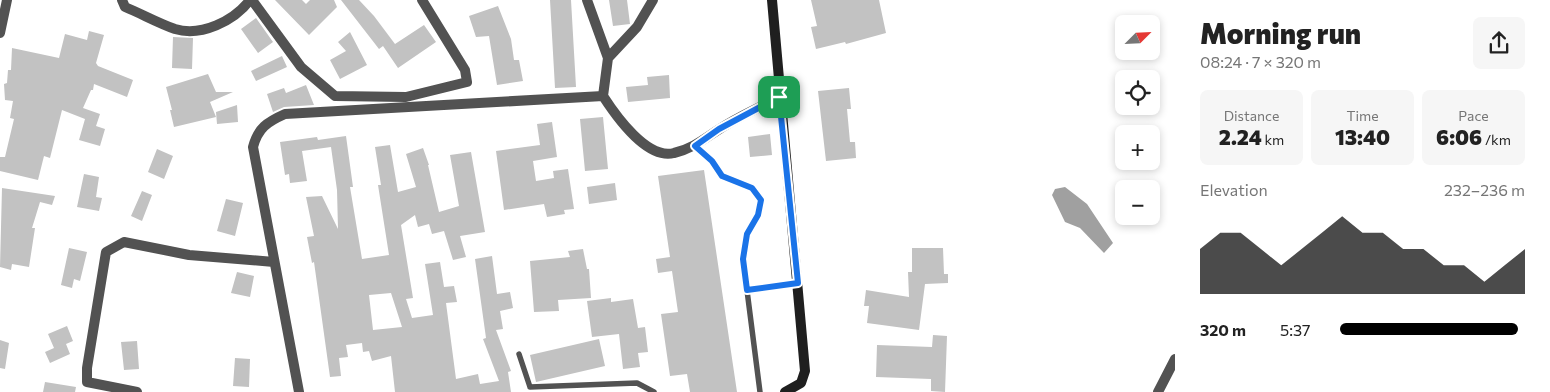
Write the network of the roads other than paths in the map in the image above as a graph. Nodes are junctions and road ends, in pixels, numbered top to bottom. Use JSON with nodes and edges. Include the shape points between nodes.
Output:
{"nodes":[{"id":1,"x":7,"y":0,"type":"edge"},
{"id":2,"x":122,"y":0,"type":"edge"},
{"id":3,"x":251,"y":0,"type":"edge"},
{"id":4,"x":422,"y":0,"type":"edge"},
{"id":5,"x":587,"y":0,"type":"edge"},
{"id":6,"x":653,"y":0,"type":"edge"},
{"id":7,"x":772,"y":0,"type":"edge"},
{"id":8,"x":0,"y":33,"type":"edge"},
{"id":9,"x":608,"y":58,"type":"junction"},
{"id":10,"x":603,"y":96,"type":"junction"},
{"id":11,"x":779,"y":97,"type":"junction"},
{"id":12,"x":695,"y":146,"type":"junction"},
{"id":13,"x":274,"y":262,"type":"junction"},
{"id":14,"x":798,"y":283,"type":"junction"},
{"id":15,"x":747,"y":290,"type":"junction"},
{"id":16,"x":519,"y":354,"type":"dead end"},
{"id":17,"x":1175,"y":359,"type":"edge"},
{"id":18,"x":137,"y":392,"type":"edge"},
{"id":19,"x":299,"y":392,"type":"edge"},
{"id":20,"x":654,"y":392,"type":"edge"},
{"id":21,"x":760,"y":392,"type":"edge"},
{"id":22,"x":785,"y":392,"type":"edge"},
{"id":23,"x":1158,"y":392,"type":"edge"}],
"edges":[{"from":1,"to":8,"type":"street"},
{"from":2,"to":3,"type":"street","via":[[125,7],[176,29],[191,32],[222,24]]},
{"from":3,"to":4,"type":"street","via":[[301,67],[335,96],[406,97],[467,82],[466,70]]},
{"from":5,"to":9,"type":"street"},
{"from":6,"to":9,"type":"street","via":[[637,27]]},
{"from":7,"to":11,"type":"street"},
{"from":9,"to":10,"type":"street"},
{"from":10,"to":12,"type":"street","via":[[621,122],[654,151],[672,154]]},
{"from":10,"to":13,"type":"street","via":[[285,114],[266,122],[257,133],[253,148]]},
{"from":11,"to":12,"type":"street","via":[[719,129]]},
{"from":11,"to":14,"type":"street"},
{"from":12,"to":15,"type":"lane","via":[[712,161],[722,176],[752,188],[761,200],[758,215],[747,234],[743,259]]},
{"from":13,"to":18,"type":"street","via":[[189,255],[124,242],[106,252],[87,382]]},
{"from":13,"to":19,"type":"street"},
{"from":14,"to":15,"type":"lane"},
{"from":14,"to":22,"type":"street","via":[[805,371],[801,383]]},
{"from":15,"to":21,"type":"lane"},
{"from":16,"to":20,"type":"lane","via":[[530,387],[637,383]]},
{"from":17,"to":23,"type":"street"}]}
